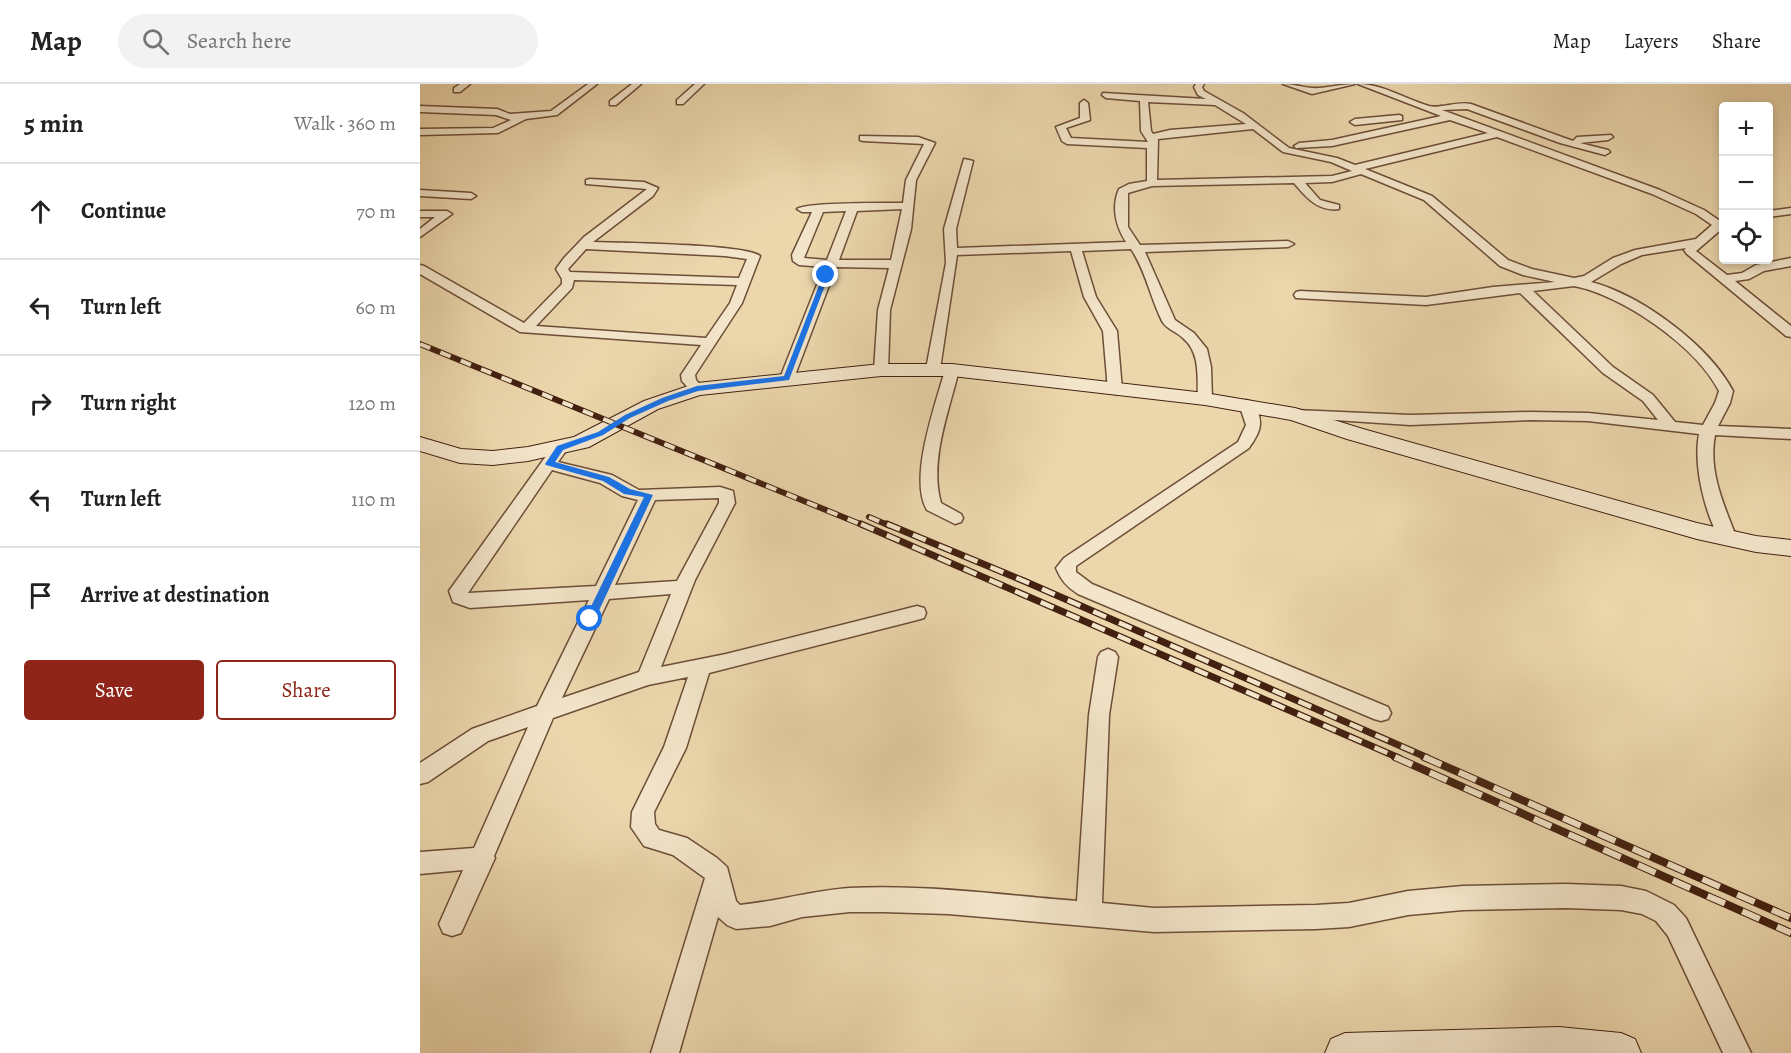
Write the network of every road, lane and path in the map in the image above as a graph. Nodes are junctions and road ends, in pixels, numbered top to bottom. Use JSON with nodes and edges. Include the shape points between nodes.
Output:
{"nodes":[{"id":1,"x":466,"y":84,"type":"edge"},
{"id":2,"x":592,"y":84,"type":"edge"},
{"id":3,"x":637,"y":84,"type":"edge"},
{"id":4,"x":700,"y":84,"type":"edge"},
{"id":5,"x":1200,"y":84,"type":"edge"},
{"id":6,"x":1351,"y":84,"type":"edge"},
{"id":7,"x":1362,"y":84,"type":"edge"},
{"id":8,"x":1284,"y":87,"type":"edge"},
{"id":9,"x":457,"y":90,"type":"dead end"},
{"id":10,"x":1106,"y":95,"type":"dead end"},
{"id":11,"x":1144,"y":100,"type":"junction"},
{"id":12,"x":680,"y":102,"type":"dead end"},
{"id":13,"x":1217,"y":102,"type":"junction"},
{"id":14,"x":613,"y":103,"type":"dead end"},
{"id":15,"x":1084,"y":103,"type":"dead end"},
{"id":16,"x":420,"y":109,"type":"edge"},
{"id":17,"x":1433,"y":111,"type":"junction"},
{"id":18,"x":528,"y":116,"type":"junction"},
{"id":19,"x":1450,"y":117,"type":"junction"},
{"id":20,"x":1355,"y":123,"type":"dead end"},
{"id":21,"x":1256,"y":126,"type":"junction"},
{"id":22,"x":420,"y":132,"type":"edge"},
{"id":23,"x":1497,"y":134,"type":"junction"},
{"id":24,"x":1269,"y":135,"type":"junction"},
{"id":25,"x":1608,"y":137,"type":"dead end"},
{"id":26,"x":863,"y":138,"type":"dead end"},
{"id":27,"x":1563,"y":141,"type":"junction"},
{"id":28,"x":1152,"y":142,"type":"junction"},
{"id":29,"x":1281,"y":147,"type":"junction"},
{"id":30,"x":1535,"y":147,"type":"junction"},
{"id":31,"x":1605,"y":152,"type":"dead end"},
{"id":32,"x":968,"y":161,"type":"dead end"},
{"id":33,"x":1357,"y":169,"type":"junction"},
{"id":34,"x":1297,"y":180,"type":"junction"},
{"id":35,"x":590,"y":182,"type":"dead end"},
{"id":36,"x":1152,"y":183,"type":"junction"},
{"id":37,"x":420,"y":192,"type":"edge"},
{"id":38,"x":471,"y":196,"type":"dead end"},
{"id":39,"x":908,"y":206,"type":"junction"},
{"id":40,"x":1335,"y":207,"type":"dead end"},
{"id":41,"x":819,"y":208,"type":"junction"},
{"id":42,"x":853,"y":208,"type":"junction"},
{"id":43,"x":802,"y":209,"type":"dead end"},
{"id":44,"x":1791,"y":210,"type":"edge"},
{"id":45,"x":1773,"y":213,"type":"edge"},
{"id":46,"x":420,"y":214,"type":"edge"},
{"id":47,"x":1718,"y":227,"type":"edge"},
{"id":48,"x":420,"y":234,"type":"edge"},
{"id":49,"x":1698,"y":242,"type":"junction"},
{"id":50,"x":1288,"y":244,"type":"dead end"},
{"id":51,"x":584,"y":245,"type":"junction"},
{"id":52,"x":1075,"y":246,"type":"junction"},
{"id":53,"x":1136,"y":247,"type":"junction"},
{"id":54,"x":953,"y":252,"type":"junction"},
{"id":55,"x":830,"y":264,"type":"junction"},
{"id":56,"x":895,"y":264,"type":"junction"},
{"id":57,"x":1783,"y":264,"type":"edge"},
{"id":58,"x":420,"y":269,"type":"edge"},
{"id":59,"x":566,"y":276,"type":"junction"},
{"id":60,"x":1723,"y":279,"type":"junction"},
{"id":61,"x":745,"y":282,"type":"junction"},
{"id":62,"x":1577,"y":282,"type":"junction"},
{"id":63,"x":1524,"y":290,"type":"junction"},
{"id":64,"x":1300,"y":295,"type":"dead end"},
{"id":65,"x":1787,"y":327,"type":"edge"},
{"id":66,"x":525,"y":329,"type":"junction"},
{"id":67,"x":710,"y":342,"type":"junction"},
{"id":68,"x":881,"y":370,"type":"junction"},
{"id":69,"x":943,"y":370,"type":"junction"},
{"id":70,"x":787,"y":378,"type":"junction"},
{"id":71,"x":697,"y":389,"type":"junction"},
{"id":72,"x":1115,"y":390,"type":"junction"},
{"id":73,"x":1205,"y":399,"type":"junction"},
{"id":74,"x":1246,"y":404,"type":"junction"},
{"id":75,"x":1295,"y":414,"type":"junction"},
{"id":76,"x":1670,"y":425,"type":"junction"},
{"id":77,"x":1708,"y":430,"type":"junction"},
{"id":78,"x":1791,"y":434,"type":"edge"},
{"id":79,"x":420,"y":444,"type":"edge"},
{"id":80,"x":555,"y":456,"type":"junction"},
{"id":81,"x":649,"y":495,"type":"junction"},
{"id":82,"x":955,"y":518,"type":"dead end"},
{"id":83,"x":1728,"y":539,"type":"junction"},
{"id":84,"x":1791,"y":548,"type":"edge"},
{"id":85,"x":683,"y":587,"type":"junction"},
{"id":86,"x":602,"y":592,"type":"junction"},
{"id":87,"x":917,"y":613,"type":"dead end"},
{"id":88,"x":1108,"y":657,"type":"dead end"},
{"id":89,"x":701,"y":667,"type":"junction"},
{"id":90,"x":647,"y":677,"type":"junction"},
{"id":91,"x":546,"y":710,"type":"junction"},
{"id":92,"x":1381,"y":712,"type":"dead end"},
{"id":93,"x":420,"y":775,"type":"edge"},
{"id":94,"x":483,"y":858,"type":"junction"},
{"id":95,"x":420,"y":863,"type":"edge"},
{"id":96,"x":718,"y":875,"type":"junction"},
{"id":97,"x":1089,"y":914,"type":"junction"},
{"id":98,"x":452,"y":924,"type":"dead end"},
{"id":99,"x":665,"y":1053,"type":"edge"},
{"id":100,"x":1345,"y":1053,"type":"edge"},
{"id":101,"x":1620,"y":1053,"type":"edge"},
{"id":102,"x":1737,"y":1053,"type":"edge"}],
"edges":[{"from":1,"to":9,"type":"street"},
{"from":2,"to":18,"type":"street","via":[[554,113]]},
{"from":3,"to":14,"type":"street"},
{"from":4,"to":12,"type":"street"},
{"from":5,"to":13,"type":"street","via":[[1199,90]]},
{"from":6,"to":8,"type":"street","via":[[1294,95]]},
{"from":7,"to":17,"type":"street"},
{"from":10,"to":11,"type":"street"},
{"from":11,"to":13,"type":"street"},
{"from":11,"to":28,"type":"street","via":[[1146,131]]},
{"from":13,"to":21,"type":"street"},
{"from":15,"to":28,"type":"street","via":[[1085,120],[1061,127],[1067,141]]},
{"from":16,"to":18,"type":"street"},
{"from":17,"to":19,"type":"street"},
{"from":17,"to":20,"type":"street"},
{"from":17,"to":27,"type":"street","via":[[1468,105]]},
{"from":18,"to":22,"type":"street","via":[[489,132]]},
{"from":19,"to":23,"type":"street"},
{"from":19,"to":29,"type":"street","via":[[1332,143]]},
{"from":21,"to":24,"type":"street"},
{"from":21,"to":28,"type":"street","via":[[1170,133]]},
{"from":23,"to":30,"type":"street"},
{"from":23,"to":33,"type":"street"},
{"from":24,"to":28,"type":"street"},
{"from":24,"to":29,"type":"street"},
{"from":25,"to":27,"type":"street"},
{"from":26,"to":39,"type":"street","via":[[930,142],[913,173]]},
{"from":27,"to":30,"type":"street"},
{"from":27,"to":31,"type":"street"},
{"from":28,"to":36,"type":"street"},
{"from":29,"to":33,"type":"street"},
{"from":30,"to":47,"type":"street","via":[[1671,198],[1700,212]]},
{"from":32,"to":54,"type":"street","via":[[950,229]]},
{"from":33,"to":34,"type":"street","via":[[1339,178]]},
{"from":33,"to":62,"type":"street","via":[[1434,201],[1504,263]]},
{"from":34,"to":36,"type":"street"},
{"from":34,"to":40,"type":"street","via":[[1316,202]]},
{"from":35,"to":51,"type":"street","via":[[652,188]]},
{"from":36,"to":53,"type":"street","via":[[1132,186],[1123,191],[1121,198],[1122,227]]},
{"from":37,"to":38,"type":"street"},
{"from":39,"to":42,"type":"street"},
{"from":39,"to":56,"type":"street"},
{"from":41,"to":42,"type":"street"},
{"from":41,"to":43,"type":"street"},
{"from":41,"to":55,"type":"street","via":[[797,258]]},
{"from":42,"to":55,"type":"street"},
{"from":44,"to":45,"type":"street"},
{"from":46,"to":48,"type":"street","via":[[447,214]]},
{"from":47,"to":49,"type":"street"},
{"from":49,"to":60,"type":"street","via":[[1690,252]]},
{"from":49,"to":62,"type":"street","via":[[1632,254]]},
{"from":50,"to":53,"type":"street"},
{"from":51,"to":59,"type":"street","via":[[564,264]]},
{"from":51,"to":61,"type":"street","via":[[751,254],[754,260]]},
{"from":52,"to":53,"type":"street"},
{"from":52,"to":54,"type":"street"},
{"from":52,"to":72,"type":"street","via":[[1090,297],[1110,331]]},
{"from":53,"to":73,"type":"street","via":[[1148,266],[1169,322],[1200,349]]},
{"from":54,"to":69,"type":"street"},
{"from":55,"to":56,"type":"street"},
{"from":55,"to":70,"type":"street"},
{"from":56,"to":68,"type":"street","via":[[884,310]]},
{"from":57,"to":60,"type":"street"},
{"from":58,"to":66,"type":"street"},
{"from":59,"to":61,"type":"street"},
{"from":59,"to":66,"type":"street","via":[[568,285]]},
{"from":60,"to":65,"type":"street"},
{"from":61,"to":67,"type":"street"},
{"from":62,"to":63,"type":"street"},
{"from":62,"to":77,"type":"street","via":[[1617,295],[1708,363],[1726,391]]},
{"from":63,"to":64,"type":"street","via":[[1426,301]]},
{"from":63,"to":76,"type":"street","via":[[1608,370],[1648,398]]},
{"from":66,"to":67,"type":"street"},
{"from":67,"to":71,"type":"street","via":[[688,375]]},
{"from":68,"to":69,"type":"main road"},
{"from":68,"to":70,"type":"main road"},
{"from":69,"to":72,"type":"main road"},
{"from":69,"to":82,"type":"street","via":[[928,490],[933,506]]},
{"from":70,"to":71,"type":"main road"},
{"from":71,"to":80,"type":"main road","via":[[651,405]]},
{"from":72,"to":73,"type":"main road"},
{"from":73,"to":74,"type":"main road"},
{"from":74,"to":75,"type":"main road"},
{"from":74,"to":92,"type":"street","via":[[1255,426],[1244,445],[1070,562],[1065,568],[1067,576],[1085,589]]},
{"from":75,"to":76,"type":"street","via":[[1410,420],[1588,417]]},
{"from":75,"to":83,"type":"main road"},
{"from":76,"to":77,"type":"street"},
{"from":77,"to":78,"type":"street"},
{"from":77,"to":83,"type":"street","via":[[1703,461]]},
{"from":79,"to":80,"type":"main road","via":[[460,456],[493,459]]},
{"from":80,"to":81,"type":"street","via":[[627,492]]},
{"from":80,"to":86,"type":"street","via":[[463,583],[458,591],[460,597],[481,601]]},
{"from":81,"to":85,"type":"street","via":[[727,495],[727,503]]},
{"from":81,"to":86,"type":"street"},
{"from":83,"to":84,"type":"main road"},
{"from":85,"to":86,"type":"street"},
{"from":85,"to":90,"type":"street"},
{"from":86,"to":91,"type":"street"},
{"from":87,"to":89,"type":"street"},
{"from":88,"to":97,"type":"street","via":[[1099,715]]},
{"from":89,"to":90,"type":"street"},
{"from":89,"to":96,"type":"street","via":[[675,748],[643,812],[643,827],[652,839],[694,854]]},
{"from":90,"to":91,"type":"street"},
{"from":91,"to":93,"type":"street","via":[[480,735]]},
{"from":91,"to":94,"type":"street"},
{"from":94,"to":95,"type":"street"},
{"from":94,"to":98,"type":"street"},
{"from":96,"to":97,"type":"street","via":[[725,907],[736,917],[861,900],[948,902]]},
{"from":96,"to":99,"type":"street"},
{"from":97,"to":102,"type":"street","via":[[1154,920],[1316,917],[1408,903],[1500,897],[1596,896],[1646,903],[1665,913],[1677,927]]},
{"from":100,"to":101,"type":"main road","via":[[1559,1046]]}]}
